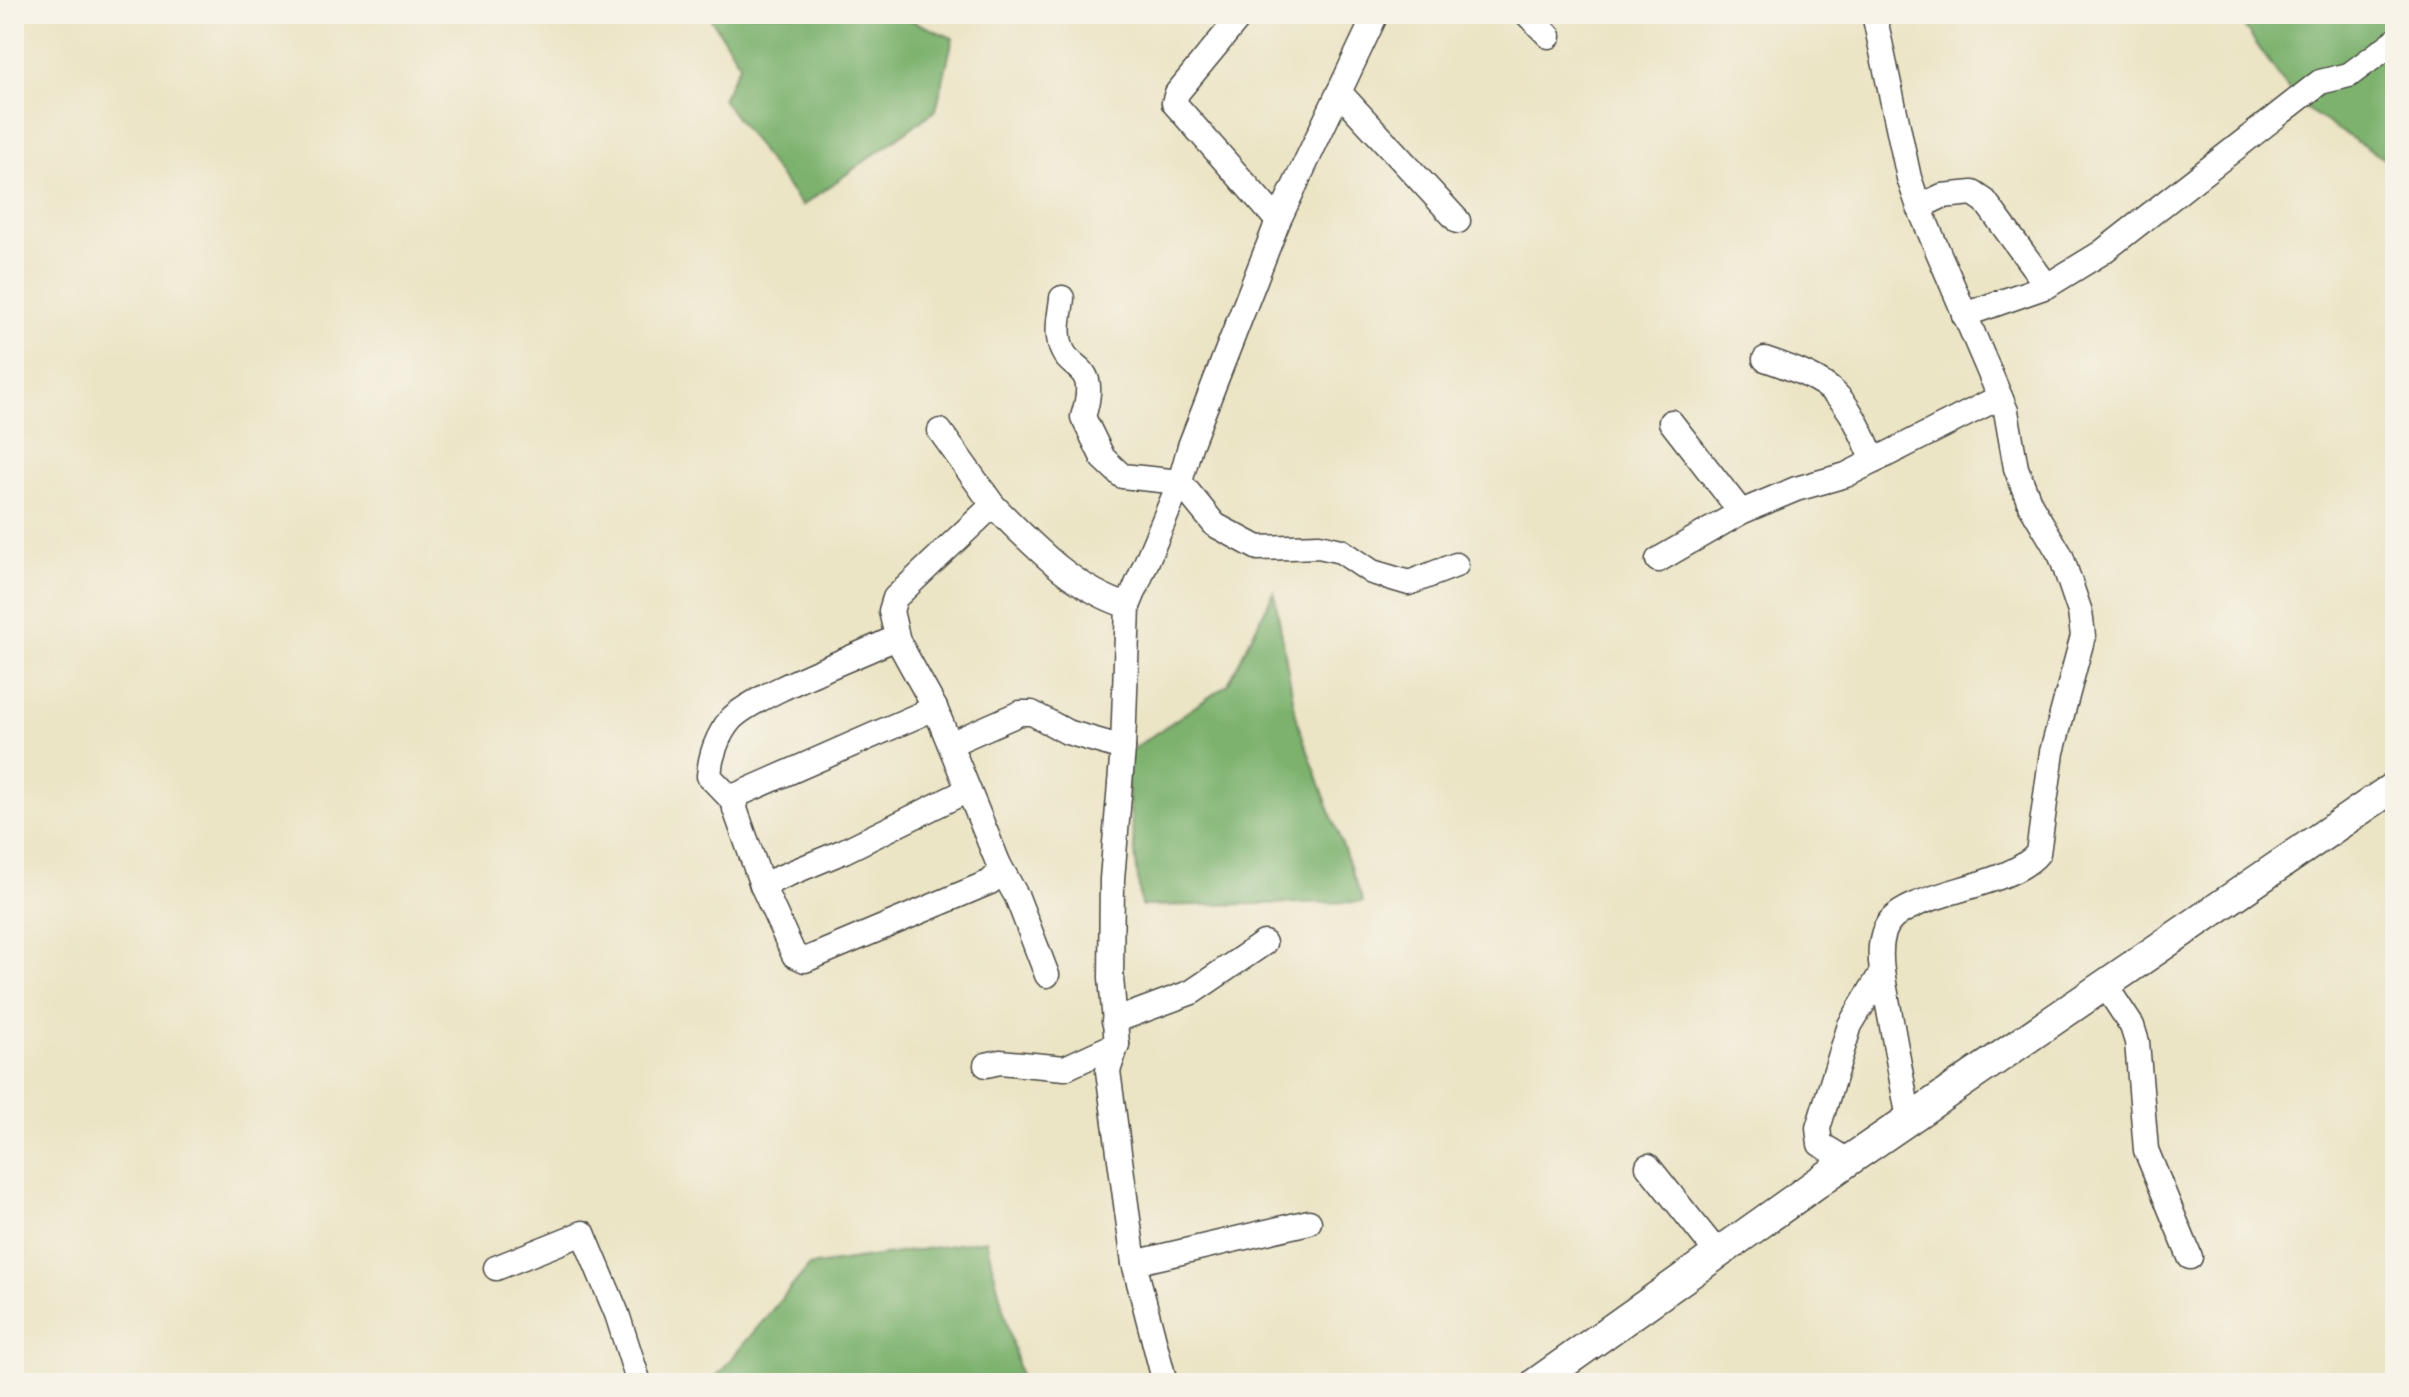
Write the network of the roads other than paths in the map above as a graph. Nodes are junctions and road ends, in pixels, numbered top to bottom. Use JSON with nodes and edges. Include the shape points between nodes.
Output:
{"nodes":[{"id":1,"x":1242,"y":14,"type":"edge"},
{"id":2,"x":1376,"y":14,"type":"edge"},
{"id":3,"x":1527,"y":14,"type":"edge"},
{"id":4,"x":1874,"y":14,"type":"edge"},
{"id":5,"x":1549,"y":36,"type":"dead end"},
{"id":6,"x":2395,"y":41,"type":"edge"},
{"id":7,"x":1339,"y":92,"type":"junction"},
{"id":8,"x":1919,"y":207,"type":"junction"},
{"id":9,"x":1278,"y":221,"type":"junction"},
{"id":10,"x":1458,"y":221,"type":"dead end"},
{"id":11,"x":2047,"y":286,"type":"junction"},
{"id":12,"x":1062,"y":298,"type":"dead end"},
{"id":13,"x":1964,"y":315,"type":"junction"},
{"id":14,"x":1765,"y":359,"type":"dead end"},
{"id":15,"x":2000,"y":397,"type":"junction"},
{"id":16,"x":1671,"y":422,"type":"dead end"},
{"id":17,"x":940,"y":431,"type":"dead end"},
{"id":18,"x":1874,"y":461,"type":"junction"},
{"id":19,"x":1180,"y":482,"type":"junction"},
{"id":20,"x":993,"y":505,"type":"junction"},
{"id":21,"x":1741,"y":512,"type":"junction"},
{"id":22,"x":1658,"y":560,"type":"dead end"},
{"id":23,"x":1456,"y":565,"type":"dead end"},
{"id":24,"x":1128,"y":606,"type":"junction"},
{"id":25,"x":898,"y":641,"type":"junction"},
{"id":26,"x":935,"y":708,"type":"junction"},
{"id":27,"x":950,"y":744,"type":"junction"},
{"id":28,"x":1123,"y":748,"type":"junction"},
{"id":29,"x":2395,"y":786,"type":"edge"},
{"id":30,"x":966,"y":791,"type":"junction"},
{"id":31,"x":734,"y":802,"type":"junction"},
{"id":32,"x":999,"y":865,"type":"junction"},
{"id":33,"x":762,"y":885,"type":"junction"},
{"id":34,"x":1264,"y":943,"type":"dead end"},
{"id":35,"x":1882,"y":972,"type":"junction"},
{"id":36,"x":1047,"y":975,"type":"dead end"},
{"id":37,"x":2105,"y":985,"type":"junction"},
{"id":38,"x":1116,"y":1033,"type":"junction"},
{"id":39,"x":986,"y":1065,"type":"dead end"},
{"id":40,"x":1913,"y":1116,"type":"junction"},
{"id":41,"x":1848,"y":1161,"type":"junction"},
{"id":42,"x":1648,"y":1166,"type":"dead end"},
{"id":43,"x":1309,"y":1222,"type":"dead end"},
{"id":44,"x":1719,"y":1255,"type":"junction"},
{"id":45,"x":2190,"y":1257,"type":"dead end"},
{"id":46,"x":1134,"y":1263,"type":"junction"},
{"id":47,"x":496,"y":1268,"type":"dead end"},
{"id":48,"x":639,"y":1383,"type":"edge"},
{"id":49,"x":1165,"y":1383,"type":"edge"},
{"id":50,"x":1536,"y":1383,"type":"edge"}],
"edges":[{"from":1,"to":9,"type":"street","via":[[1174,103]]},
{"from":2,"to":7,"type":"street"},
{"from":3,"to":5,"type":"street"},
{"from":4,"to":8,"type":"street"},
{"from":6,"to":11,"type":"street","via":[[2349,75],[2320,82],[2101,253]]},
{"from":7,"to":9,"type":"street"},
{"from":7,"to":10,"type":"street"},
{"from":8,"to":11,"type":"street","via":[[1942,196],[1973,193],[1985,201]]},
{"from":8,"to":13,"type":"street"},
{"from":9,"to":19,"type":"street"},
{"from":11,"to":13,"type":"street"},
{"from":12,"to":19,"type":"street","via":[[1059,338],[1089,380],[1083,417],[1103,458],[1122,476]]},
{"from":13,"to":15,"type":"street"},
{"from":14,"to":18,"type":"street","via":[[1838,392]]},
{"from":15,"to":18,"type":"street"},
{"from":15,"to":35,"type":"street","via":[[2021,480],[2074,590],[2083,636],[2079,663],[2056,733],[2038,853],[1995,878],[1893,918],[1880,952]]},
{"from":16,"to":21,"type":"street"},
{"from":17,"to":20,"type":"street"},
{"from":18,"to":21,"type":"street","via":[[1828,483],[1796,489]]},
{"from":19,"to":23,"type":"street","via":[[1215,525],[1258,548],[1319,546],[1341,551],[1372,572],[1409,583]]},
{"from":19,"to":24,"type":"street"},
{"from":20,"to":24,"type":"street","via":[[1050,561],[1104,599]]},
{"from":20,"to":25,"type":"street","via":[[895,598],[891,611]]},
{"from":21,"to":22,"type":"street"},
{"from":24,"to":28,"type":"street"},
{"from":25,"to":26,"type":"street"},
{"from":25,"to":31,"type":"street","via":[[771,695],[730,721],[709,776]]},
{"from":26,"to":27,"type":"street"},
{"from":26,"to":31,"type":"street","via":[[737,795]]},
{"from":27,"to":28,"type":"street","via":[[1020,713],[1032,713],[1067,732]]},
{"from":27,"to":30,"type":"street"},
{"from":28,"to":38,"type":"street","via":[[1112,879]]},
{"from":29,"to":37,"type":"main road"},
{"from":30,"to":32,"type":"street"},
{"from":30,"to":33,"type":"street"},
{"from":31,"to":33,"type":"street"},
{"from":32,"to":33,"type":"street","via":[[990,882],[805,960],[794,955]]},
{"from":32,"to":36,"type":"street"},
{"from":34,"to":38,"type":"street","via":[[1192,992]]},
{"from":35,"to":40,"type":"street"},
{"from":35,"to":41,"type":"street","via":[[1850,1025],[1818,1128],[1820,1144]]},
{"from":37,"to":40,"type":"main road"},
{"from":37,"to":45,"type":"street","via":[[2134,1034],[2146,1150]]},
{"from":38,"to":39,"type":"street","via":[[1065,1068]]},
{"from":38,"to":46,"type":"street","via":[[1108,1071]]},
{"from":40,"to":41,"type":"main road"},
{"from":41,"to":44,"type":"main road"},
{"from":42,"to":44,"type":"street"},
{"from":43,"to":46,"type":"street"},
{"from":44,"to":50,"type":"main road"},
{"from":46,"to":49,"type":"street"},
{"from":47,"to":48,"type":"street","via":[[583,1233]]}]}
